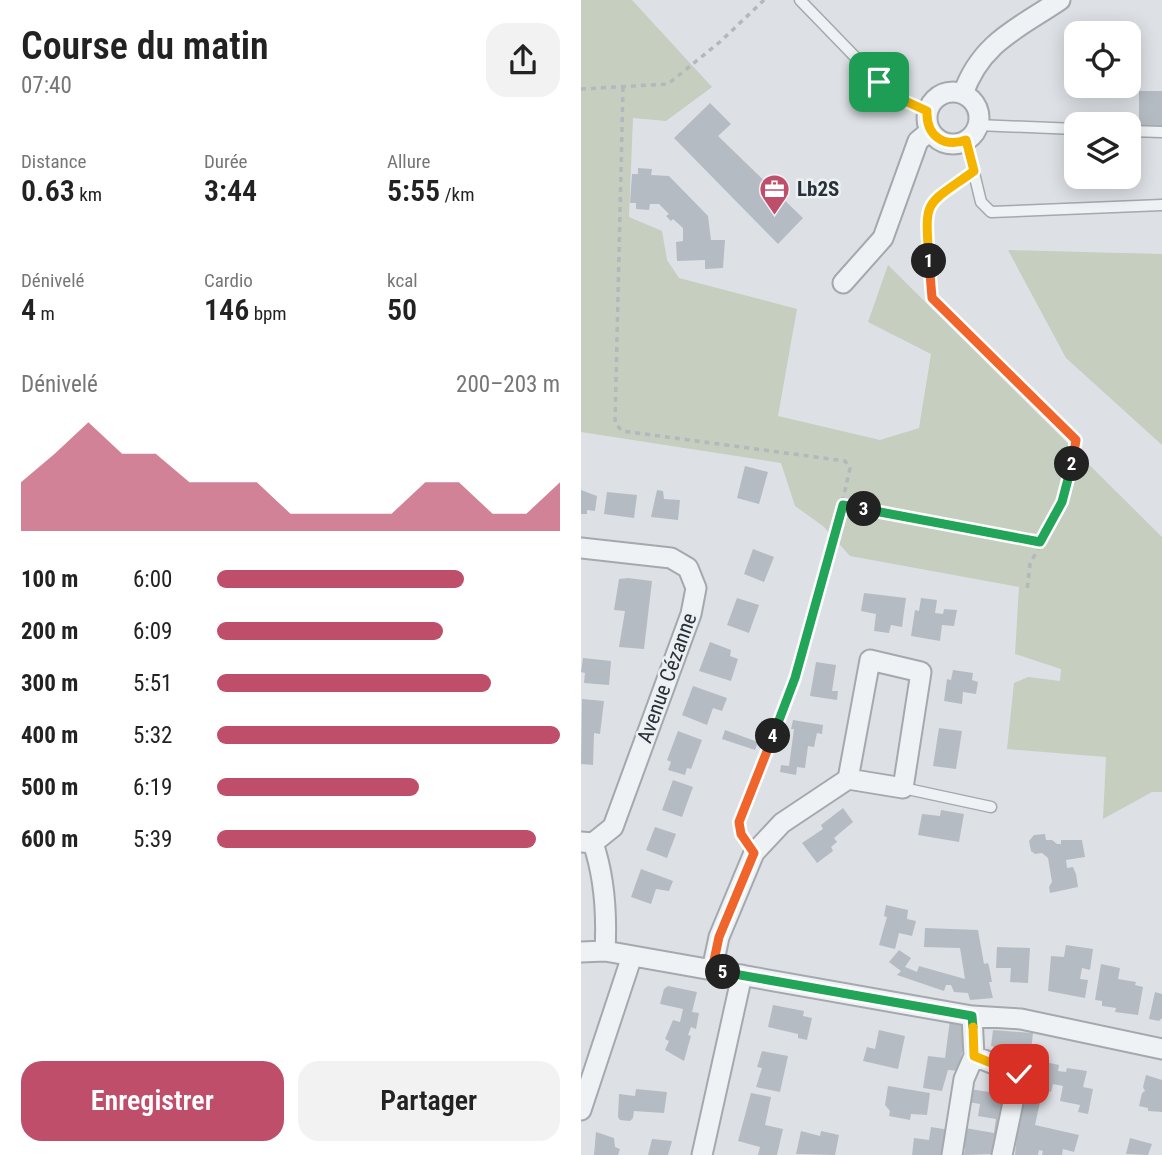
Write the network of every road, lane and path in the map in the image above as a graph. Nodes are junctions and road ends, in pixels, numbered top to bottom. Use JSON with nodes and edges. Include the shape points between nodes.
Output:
{"nodes":[{"id":1,"x":764,"y":0,"type":"edge"},
{"id":2,"x":800,"y":0,"type":"edge"},
{"id":3,"x":1060,"y":0,"type":"edge"},
{"id":4,"x":623,"y":87,"type":"junction"},
{"id":5,"x":581,"y":89,"type":"edge"},
{"id":6,"x":963,"y":94,"type":"junction"},
{"id":7,"x":927,"y":111,"type":"junction"},
{"id":8,"x":1064,"y":129,"type":"edge"},
{"id":9,"x":930,"y":131,"type":"junction"},
{"id":10,"x":1141,"y":131,"type":"edge"},
{"id":11,"x":972,"y":132,"type":"junction"},
{"id":12,"x":1162,"y":132,"type":"edge"},
{"id":13,"x":974,"y":171,"type":"junction"},
{"id":14,"x":1162,"y":205,"type":"edge"},
{"id":15,"x":843,"y":283,"type":"dead end"},
{"id":16,"x":843,"y":505,"type":"junction"},
{"id":17,"x":1040,"y":542,"type":"junction"},
{"id":18,"x":581,"y":548,"type":"edge"},
{"id":19,"x":1027,"y":591,"type":"dead end"},
{"id":20,"x":848,"y":779,"type":"junction"},
{"id":21,"x":903,"y":788,"type":"junction"},
{"id":22,"x":991,"y":807,"type":"dead end"},
{"id":23,"x":587,"y":843,"type":"edge"},
{"id":24,"x":754,"y":853,"type":"junction"},
{"id":25,"x":605,"y":951,"type":"junction"},
{"id":26,"x":581,"y":952,"type":"edge"},
{"id":27,"x":632,"y":956,"type":"junction"},
{"id":28,"x":712,"y":970,"type":"junction"},
{"id":29,"x":743,"y":975,"type":"junction"},
{"id":30,"x":972,"y":1016,"type":"junction"},
{"id":31,"x":1162,"y":1049,"type":"edge"},
{"id":32,"x":974,"y":1056,"type":"junction"},
{"id":33,"x":581,"y":1110,"type":"edge"},
{"id":34,"x":702,"y":1155,"type":"edge"},
{"id":35,"x":952,"y":1155,"type":"edge"},
{"id":36,"x":1002,"y":1155,"type":"edge"}],
"edges":[{"from":1,"to":4,"type":"path","via":[[668,84]]},
{"from":2,"to":7,"type":"lane","via":[[892,95]]},
{"from":3,"to":6,"type":"street","via":[[1005,34],[970,73]]},
{"from":4,"to":5,"type":"path"},
{"from":4,"to":16,"type":"path","via":[[615,423],[622,430],[845,461],[850,468]]},
{"from":6,"to":7,"type":"street","via":[[941,94]]},
{"from":6,"to":11,"type":"street","via":[[976,106]]},
{"from":7,"to":9,"type":"street"},
{"from":8,"to":11,"type":"lane"},
{"from":9,"to":11,"type":"street","via":[[947,143]]},
{"from":9,"to":15,"type":"street","via":[[918,141],[883,238]]},
{"from":10,"to":12,"type":"lane"},
{"from":11,"to":13,"type":"lane"},
{"from":13,"to":14,"type":"lane","via":[[981,202],[991,212]]},
{"from":13,"to":17,"type":"path","via":[[930,203],[926,213],[932,298],[1076,440],[1062,502]]},
{"from":16,"to":17,"type":"path"},
{"from":16,"to":24,"type":"path","via":[[795,678],[739,822]]},
{"from":17,"to":19,"type":"path","via":[[1030,564]]},
{"from":18,"to":23,"type":"street","name":"Avenue Cézanne","via":[[671,558],[688,568],[696,588],[691,614],[613,827]]},
{"from":20,"to":21,"type":"street"},
{"from":20,"to":21,"type":"street","via":[[870,660],[921,672]]},
{"from":20,"to":24,"type":"street","via":[[782,823]]},
{"from":21,"to":22,"type":"lane"},
{"from":23,"to":25,"type":"street","name":"Avenue Cézanne","via":[[601,868]]},
{"from":24,"to":28,"type":"street","via":[[719,937]]},
{"from":25,"to":26,"type":"street"},
{"from":25,"to":27,"type":"street"},
{"from":27,"to":28,"type":"street"},
{"from":27,"to":33,"type":"street"},
{"from":28,"to":29,"type":"street"},
{"from":29,"to":30,"type":"street"},
{"from":29,"to":34,"type":"street"},
{"from":30,"to":31,"type":"street","via":[[1021,1019]]},
{"from":30,"to":32,"type":"street"},
{"from":32,"to":35,"type":"street","via":[[964,1079]]},
{"from":32,"to":36,"type":"street","via":[[1019,1074]]}]}
